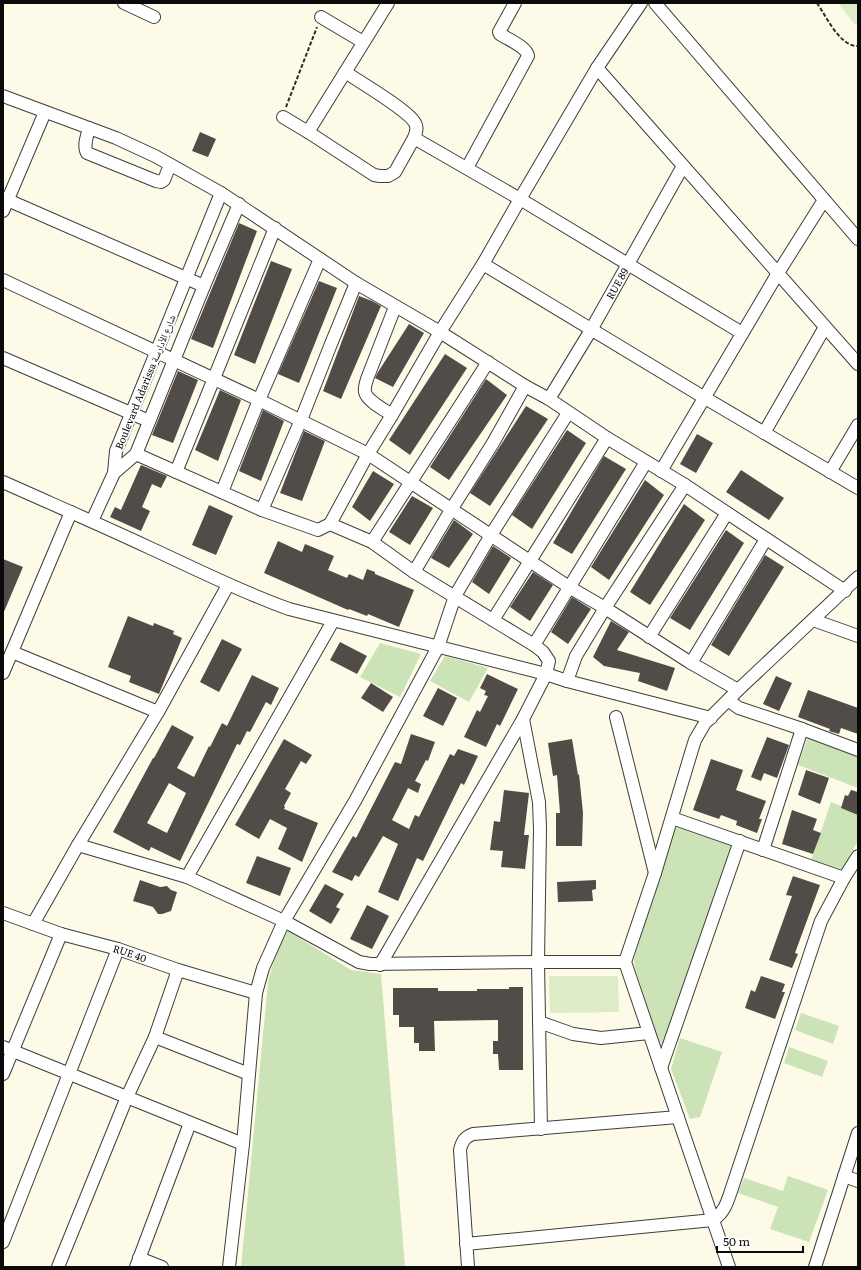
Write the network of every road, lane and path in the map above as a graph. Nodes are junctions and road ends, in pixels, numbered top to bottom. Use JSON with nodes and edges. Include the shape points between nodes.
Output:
{"nodes":[{"id":1,"x":124,"y":3,"type":"edge"},
{"id":2,"x":388,"y":3,"type":"edge"},
{"id":3,"x":514,"y":3,"type":"edge"},
{"id":4,"x":641,"y":3,"type":"edge"},
{"id":5,"x":655,"y":3,"type":"edge"},
{"id":6,"x":817,"y":3,"type":"edge"},
{"id":7,"x":154,"y":17,"type":"dead end"},
{"id":8,"x":321,"y":17,"type":"joint"},
{"id":9,"x":363,"y":42,"type":"junction"},
{"id":10,"x":858,"y":46,"type":"edge"},
{"id":11,"x":597,"y":68,"type":"junction"},
{"id":12,"x":345,"y":72,"type":"junction"},
{"id":13,"x":3,"y":96,"type":"edge"},
{"id":14,"x":45,"y":112,"type":"junction"},
{"id":15,"x":283,"y":117,"type":"joint"},
{"id":16,"x":89,"y":128,"type":"junction"},
{"id":17,"x":308,"y":132,"type":"junction"},
{"id":18,"x":414,"y":138,"type":"junction"},
{"id":19,"x":170,"y":165,"type":"junction"},
{"id":20,"x":683,"y":166,"type":"junction"},
{"id":21,"x":467,"y":168,"type":"junction"},
{"id":22,"x":221,"y":193,"type":"junction"},
{"id":23,"x":520,"y":199,"type":"junction"},
{"id":24,"x":824,"y":200,"type":"junction"},
{"id":25,"x":5,"y":203,"type":"edge"},
{"id":26,"x":238,"y":204,"type":"junction"},
{"id":27,"x":275,"y":228,"type":"junction"},
{"id":28,"x":858,"y":239,"type":"edge"},
{"id":29,"x":320,"y":259,"type":"junction"},
{"id":30,"x":483,"y":264,"type":"junction"},
{"id":31,"x":628,"y":264,"type":"junction"},
{"id":32,"x":778,"y":273,"type":"junction"},
{"id":33,"x":186,"y":278,"type":"junction"},
{"id":34,"x":3,"y":280,"type":"edge"},
{"id":35,"x":356,"y":283,"type":"junction"},
{"id":36,"x":204,"y":286,"type":"junction"},
{"id":37,"x":395,"y":307,"type":"junction"},
{"id":38,"x":826,"y":327,"type":"junction"},
{"id":39,"x":591,"y":330,"type":"junction"},
{"id":40,"x":440,"y":332,"type":"junction"},
{"id":41,"x":742,"y":333,"type":"junction"},
{"id":42,"x":157,"y":352,"type":"junction"},
{"id":43,"x":3,"y":358,"type":"edge"},
{"id":44,"x":173,"y":360,"type":"junction"},
{"id":45,"x":488,"y":362,"type":"junction"},
{"id":46,"x":858,"y":364,"type":"edge"},
{"id":47,"x":214,"y":379,"type":"junction"},
{"id":48,"x":525,"y":386,"type":"junction"},
{"id":49,"x":705,"y":398,"type":"junction"},
{"id":50,"x":548,"y":399,"type":"junction"},
{"id":51,"x":259,"y":400,"type":"junction"},
{"id":52,"x":568,"y":413,"type":"junction"},
{"id":53,"x":130,"y":414,"type":"junction"},
{"id":54,"x":392,"y":415,"type":"junction"},
{"id":55,"x":301,"y":420,"type":"junction"},
{"id":56,"x":149,"y":421,"type":"junction"},
{"id":57,"x":858,"y":425,"type":"edge"},
{"id":58,"x":764,"y":433,"type":"junction"},
{"id":59,"x":607,"y":438,"type":"junction"},
{"id":60,"x":136,"y":454,"type":"junction"},
{"id":61,"x":368,"y":454,"type":"junction"},
{"id":62,"x":646,"y":462,"type":"junction"},
{"id":63,"x":661,"y":471,"type":"junction"},
{"id":64,"x":176,"y":472,"type":"junction"},
{"id":65,"x":830,"y":472,"type":"junction"},
{"id":66,"x":114,"y":473,"type":"junction"},
{"id":67,"x":3,"y":482,"type":"edge"},
{"id":68,"x":411,"y":483,"type":"junction"},
{"id":69,"x":685,"y":485,"type":"junction"},
{"id":70,"x":858,"y":488,"type":"edge"},
{"id":71,"x":222,"y":492,"type":"junction"},
{"id":72,"x":262,"y":510,"type":"junction"},
{"id":73,"x":451,"y":510,"type":"junction"},
{"id":74,"x":71,"y":512,"type":"junction"},
{"id":75,"x":727,"y":513,"type":"junction"},
{"id":76,"x":92,"y":521,"type":"junction"},
{"id":77,"x":330,"y":524,"type":"junction"},
{"id":78,"x":491,"y":535,"type":"junction"},
{"id":79,"x":766,"y":539,"type":"junction"},
{"id":80,"x":372,"y":542,"type":"junction"},
{"id":81,"x":530,"y":561,"type":"junction"},
{"id":82,"x":414,"y":572,"type":"junction"},
{"id":83,"x":858,"y":577,"type":"edge"},
{"id":84,"x":228,"y":585,"type":"junction"},
{"id":85,"x":569,"y":587,"type":"junction"},
{"id":86,"x":845,"y":590,"type":"junction"},
{"id":87,"x":455,"y":596,"type":"junction"},
{"id":88,"x":605,"y":608,"type":"junction"},
{"id":89,"x":493,"y":620,"type":"junction"},
{"id":90,"x":812,"y":620,"type":"junction"},
{"id":91,"x":333,"y":621,"type":"junction"},
{"id":92,"x":858,"y":636,"type":"edge"},
{"id":93,"x":649,"y":637,"type":"junction"},
{"id":94,"x":534,"y":645,"type":"junction"},
{"id":95,"x":438,"y":646,"type":"junction"},
{"id":96,"x":12,"y":652,"type":"junction"},
{"id":97,"x":691,"y":663,"type":"junction"},
{"id":98,"x":3,"y":673,"type":"edge"},
{"id":99,"x":546,"y":674,"type":"junction"},
{"id":100,"x":567,"y":681,"type":"junction"},
{"id":101,"x":738,"y":690,"type":"junction"},
{"id":102,"x":729,"y":701,"type":"junction"},
{"id":103,"x":158,"y":712,"type":"junction"},
{"id":104,"x":616,"y":717,"type":"dead end"},
{"id":105,"x":711,"y":718,"type":"junction"},
{"id":106,"x":523,"y":719,"type":"junction"},
{"id":107,"x":802,"y":729,"type":"junction"},
{"id":108,"x":858,"y":750,"type":"edge"},
{"id":109,"x":672,"y":818,"type":"junction"},
{"id":110,"x":740,"y":841,"type":"junction"},
{"id":111,"x":78,"y":845,"type":"junction"},
{"id":112,"x":763,"y":850,"type":"junction"},
{"id":113,"x":858,"y":856,"type":"edge"},
{"id":114,"x":655,"y":873,"type":"junction"},
{"id":115,"x":187,"y":877,"type":"junction"},
{"id":116,"x":844,"y":878,"type":"junction"},
{"id":117,"x":4,"y":916,"type":"edge"},
{"id":118,"x":284,"y":921,"type":"junction"},
{"id":119,"x":33,"y":924,"type":"junction"},
{"id":120,"x":61,"y":934,"type":"junction"},
{"id":121,"x":118,"y":949,"type":"junction"},
{"id":122,"x":538,"y":962,"type":"junction"},
{"id":123,"x":625,"y":962,"type":"junction"},
{"id":124,"x":380,"y":965,"type":"junction"},
{"id":125,"x":178,"y":970,"type":"junction"},
{"id":126,"x":256,"y":993,"type":"junction"},
{"id":127,"x":539,"y":1022,"type":"junction"},
{"id":128,"x":649,"y":1033,"type":"junction"},
{"id":129,"x":155,"y":1037,"type":"junction"},
{"id":130,"x":8,"y":1049,"type":"edge"},
{"id":131,"x":661,"y":1068,"type":"junction"},
{"id":132,"x":69,"y":1073,"type":"junction"},
{"id":133,"x":3,"y":1074,"type":"edge"},
{"id":134,"x":249,"y":1074,"type":"junction"},
{"id":135,"x":127,"y":1097,"type":"junction"},
{"id":136,"x":678,"y":1117,"type":"junction"},
{"id":137,"x":190,"y":1123,"type":"junction"},
{"id":138,"x":541,"y":1129,"type":"junction"},
{"id":139,"x":858,"y":1133,"type":"edge"},
{"id":140,"x":243,"y":1144,"type":"junction"},
{"id":141,"x":844,"y":1176,"type":"junction"},
{"id":142,"x":858,"y":1181,"type":"edge"},
{"id":143,"x":713,"y":1220,"type":"junction"},
{"id":144,"x":3,"y":1242,"type":"edge"},
{"id":145,"x":466,"y":1244,"type":"junction"},
{"id":146,"x":138,"y":1263,"type":"edge"},
{"id":147,"x":58,"y":1267,"type":"edge"},
{"id":148,"x":162,"y":1267,"type":"edge"},
{"id":149,"x":229,"y":1267,"type":"edge"},
{"id":150,"x":468,"y":1267,"type":"edge"},
{"id":151,"x":729,"y":1267,"type":"edge"},
{"id":152,"x":815,"y":1267,"type":"edge"}],
"edges":[{"from":1,"to":7,"type":"street"},
{"from":2,"to":9,"type":"street"},
{"from":3,"to":21,"type":"street","via":[[499,32],[524,49],[528,56]]},
{"from":4,"to":11,"type":"street"},
{"from":5,"to":24,"type":"street"},
{"from":6,"to":10,"type":"path","via":[[842,40]]},
{"from":8,"to":9,"type":"street"},
{"from":8,"to":15,"type":"path"},
{"from":9,"to":12,"type":"street"},
{"from":11,"to":20,"type":"street"},
{"from":11,"to":23,"type":"street"},
{"from":12,"to":17,"type":"street"},
{"from":12,"to":18,"type":"street","via":[[412,119],[416,126]]},
{"from":13,"to":14,"type":"street"},
{"from":14,"to":16,"type":"street"},
{"from":14,"to":25,"type":"street"},
{"from":15,"to":17,"type":"street"},
{"from":16,"to":19,"type":"street","via":[[116,138]]},
{"from":16,"to":19,"type":"street","via":[[84,148],[87,153],[161,182]]},
{"from":17,"to":18,"type":"street","via":[[368,172],[380,176],[388,176],[395,172]]},
{"from":18,"to":21,"type":"street"},
{"from":19,"to":22,"type":"street"},
{"from":20,"to":31,"type":"street","name":"RUE 89"},
{"from":20,"to":32,"type":"street"},
{"from":21,"to":23,"type":"street"},
{"from":22,"to":26,"type":"street"},
{"from":22,"to":33,"type":"street","name":"Boulevard Adarissa شارع الأدارسة"},
{"from":23,"to":30,"type":"street"},
{"from":23,"to":31,"type":"street"},
{"from":24,"to":28,"type":"street"},
{"from":24,"to":32,"type":"street"},
{"from":25,"to":33,"type":"street"},
{"from":26,"to":27,"type":"street"},
{"from":26,"to":36,"type":"street","name":"Boulevard Adarissa شارع الأدارسة"},
{"from":27,"to":29,"type":"street"},
{"from":27,"to":47,"type":"street"},
{"from":29,"to":35,"type":"street"},
{"from":29,"to":51,"type":"street"},
{"from":30,"to":39,"type":"street"},
{"from":30,"to":40,"type":"street"},
{"from":31,"to":39,"type":"street","name":"RUE 89"},
{"from":31,"to":41,"type":"street"},
{"from":32,"to":38,"type":"street"},
{"from":32,"to":41,"type":"street"},
{"from":33,"to":36,"type":"street"},
{"from":33,"to":42,"type":"street","name":"Boulevard Adarissa شارع الأدارسة"},
{"from":34,"to":42,"type":"street"},
{"from":35,"to":37,"type":"street"},
{"from":35,"to":55,"type":"street"},
{"from":36,"to":44,"type":"street","name":"Boulevard Adarissa شارع الأدارسة"},
{"from":37,"to":40,"type":"street"},
{"from":37,"to":54,"type":"street","via":[[365,389],[371,400]]},
{"from":38,"to":46,"type":"street"},
{"from":38,"to":58,"type":"street"},
{"from":39,"to":49,"type":"street"},
{"from":39,"to":50,"type":"street","name":"RUE 89"},
{"from":40,"to":45,"type":"street"},
{"from":40,"to":54,"type":"street"},
{"from":41,"to":49,"type":"street"},
{"from":42,"to":44,"type":"street"},
{"from":42,"to":53,"type":"street","name":"Boulevard Adarissa شارع الأدارسة"},
{"from":43,"to":53,"type":"street"},
{"from":44,"to":47,"type":"street"},
{"from":44,"to":56,"type":"street","name":"Boulevard Adarissa شارع الأدارسة"},
{"from":45,"to":48,"type":"street"},
{"from":45,"to":68,"type":"street"},
{"from":47,"to":51,"type":"street"},
{"from":47,"to":64,"type":"street"},
{"from":48,"to":50,"type":"street"},
{"from":48,"to":73,"type":"street"},
{"from":49,"to":58,"type":"street"},
{"from":49,"to":63,"type":"street"},
{"from":50,"to":52,"type":"street"},
{"from":51,"to":55,"type":"street"},
{"from":51,"to":71,"type":"street"},
{"from":52,"to":59,"type":"street"},
{"from":52,"to":78,"type":"street"},
{"from":53,"to":56,"type":"street"},
{"from":53,"to":66,"type":"street","name":"Boulevard Adarissa شارع الأدارسة","via":[[116,451]]},
{"from":54,"to":61,"type":"street"},
{"from":55,"to":61,"type":"street"},
{"from":55,"to":72,"type":"street"},
{"from":56,"to":60,"type":"street","name":"Boulevard Adarissa شارع الأدارسة"},
{"from":57,"to":65,"type":"street"},
{"from":58,"to":65,"type":"street"},
{"from":59,"to":62,"type":"street"},
{"from":59,"to":81,"type":"street"},
{"from":60,"to":64,"type":"street"},
{"from":60,"to":66,"type":"street","name":"Boulevard Adarissa شارع الأدارسة"},
{"from":61,"to":68,"type":"street"},
{"from":61,"to":77,"type":"street"},
{"from":62,"to":63,"type":"street"},
{"from":62,"to":85,"type":"street"},
{"from":63,"to":69,"type":"street"},
{"from":64,"to":71,"type":"street"},
{"from":65,"to":70,"type":"street"},
{"from":66,"to":76,"type":"street"},
{"from":67,"to":74,"type":"street"},
{"from":68,"to":73,"type":"street"},
{"from":68,"to":80,"type":"street"},
{"from":69,"to":75,"type":"street"},
{"from":69,"to":88,"type":"street"},
{"from":71,"to":72,"type":"street"},
{"from":72,"to":77,"type":"street","via":[[318,530]]},
{"from":73,"to":78,"type":"street"},
{"from":73,"to":82,"type":"street"},
{"from":74,"to":76,"type":"street"},
{"from":74,"to":96,"type":"street"},
{"from":75,"to":79,"type":"street"},
{"from":75,"to":93,"type":"street"},
{"from":76,"to":84,"type":"street"},
{"from":77,"to":80,"type":"street"},
{"from":78,"to":81,"type":"street"},
{"from":78,"to":87,"type":"street"},
{"from":79,"to":86,"type":"street"},
{"from":79,"to":97,"type":"street"},
{"from":80,"to":82,"type":"street"},
{"from":81,"to":85,"type":"street"},
{"from":81,"to":89,"type":"street"},
{"from":82,"to":87,"type":"street"},
{"from":83,"to":86,"type":"street"},
{"from":84,"to":91,"type":"street","via":[[265,601]]},
{"from":84,"to":103,"type":"street"},
{"from":85,"to":88,"type":"street"},
{"from":85,"to":94,"type":"street"},
{"from":86,"to":90,"type":"street"},
{"from":87,"to":89,"type":"street"},
{"from":87,"to":95,"type":"street"},
{"from":88,"to":93,"type":"street"},
{"from":88,"to":100,"type":"street","via":[[576,656]]},
{"from":89,"to":94,"type":"street"},
{"from":90,"to":92,"type":"street"},
{"from":90,"to":101,"type":"street"},
{"from":91,"to":95,"type":"street"},
{"from":91,"to":115,"type":"street"},
{"from":93,"to":97,"type":"street"},
{"from":94,"to":99,"type":"street","via":[[543,652],[549,662]]},
{"from":95,"to":99,"type":"street"},
{"from":95,"to":118,"type":"street","via":[[355,802]]},
{"from":96,"to":98,"type":"street"},
{"from":96,"to":103,"type":"street"},
{"from":97,"to":101,"type":"street"},
{"from":99,"to":100,"type":"street"},
{"from":99,"to":106,"type":"street"},
{"from":100,"to":105,"type":"street"},
{"from":101,"to":102,"type":"street"},
{"from":102,"to":105,"type":"street"},
{"from":102,"to":107,"type":"street","via":[[739,708]]},
{"from":103,"to":111,"type":"street"},
{"from":104,"to":114,"type":"street"},
{"from":105,"to":109,"type":"street","via":[[695,740]]},
{"from":106,"to":122,"type":"street","via":[[539,802]]},
{"from":106,"to":124,"type":"street"},
{"from":107,"to":108,"type":"street"},
{"from":107,"to":112,"type":"street"},
{"from":109,"to":110,"type":"street"},
{"from":109,"to":114,"type":"street"},
{"from":110,"to":112,"type":"street"},
{"from":110,"to":131,"type":"street"},
{"from":111,"to":115,"type":"street"},
{"from":111,"to":119,"type":"street"},
{"from":112,"to":116,"type":"street"},
{"from":113,"to":116,"type":"street"},
{"from":114,"to":123,"type":"street"},
{"from":115,"to":118,"type":"street"},
{"from":116,"to":143,"type":"street","via":[[821,921],[729,1197],[720,1216]]},
{"from":117,"to":119,"type":"street","name":"RUE 40"},
{"from":118,"to":124,"type":"street","via":[[359,962]]},
{"from":118,"to":126,"type":"street","via":[[272,944]]},
{"from":119,"to":120,"type":"street","name":"RUE 40"},
{"from":120,"to":121,"type":"street","name":"RUE 40"},
{"from":120,"to":130,"type":"street"},
{"from":121,"to":125,"type":"street","name":"RUE 40"},
{"from":121,"to":132,"type":"street"},
{"from":122,"to":123,"type":"street"},
{"from":122,"to":124,"type":"street"},
{"from":122,"to":127,"type":"street"},
{"from":123,"to":128,"type":"street"},
{"from":125,"to":126,"type":"street","name":"RUE 40"},
{"from":125,"to":129,"type":"street"},
{"from":126,"to":134,"type":"street"},
{"from":127,"to":128,"type":"street","via":[[573,1034],[601,1038]]},
{"from":127,"to":138,"type":"street"},
{"from":128,"to":131,"type":"street"},
{"from":129,"to":134,"type":"street"},
{"from":129,"to":135,"type":"street"},
{"from":130,"to":132,"type":"street"},
{"from":130,"to":133,"type":"street"},
{"from":131,"to":136,"type":"street"},
{"from":132,"to":135,"type":"street"},
{"from":132,"to":144,"type":"street"},
{"from":134,"to":140,"type":"street"},
{"from":135,"to":137,"type":"street"},
{"from":135,"to":147,"type":"street"},
{"from":136,"to":138,"type":"street"},
{"from":136,"to":143,"type":"street"},
{"from":137,"to":140,"type":"street"},
{"from":137,"to":146,"type":"street"},
{"from":138,"to":145,"type":"street","via":[[473,1134],[464,1140],[460,1150],[460,1164]]},
{"from":139,"to":141,"type":"street"},
{"from":140,"to":149,"type":"street"},
{"from":141,"to":142,"type":"street"},
{"from":141,"to":152,"type":"street"},
{"from":143,"to":145,"type":"street"},
{"from":143,"to":151,"type":"street"},
{"from":145,"to":150,"type":"street"},
{"from":146,"to":148,"type":"street"}]}
